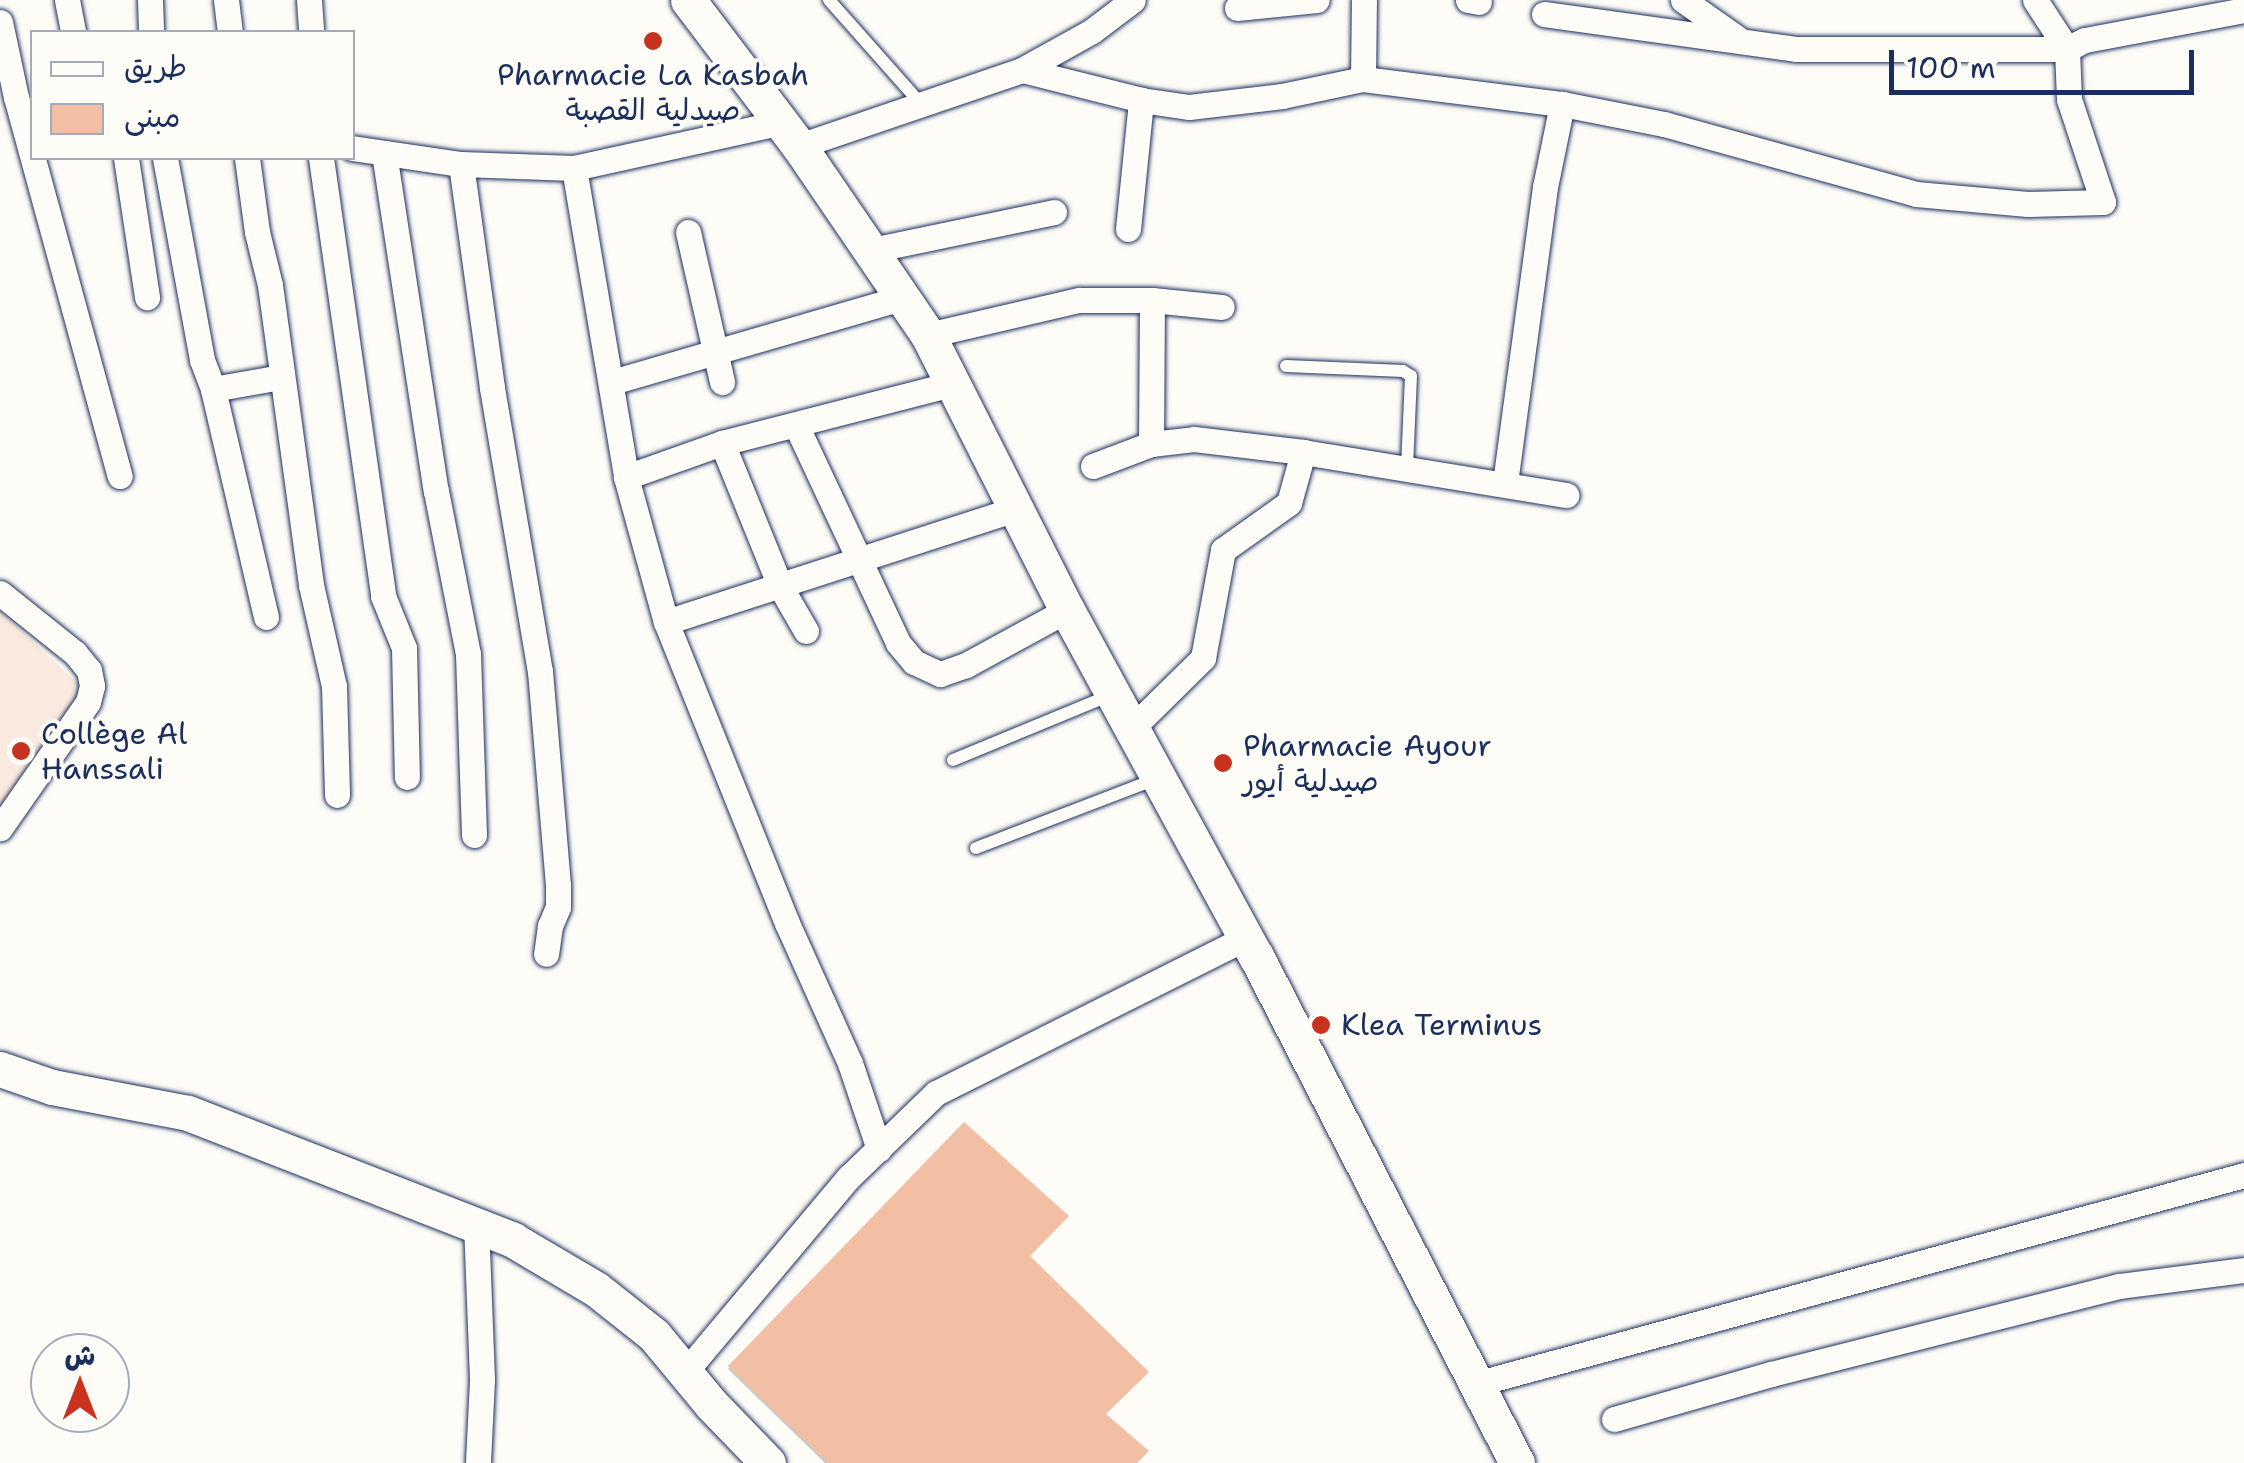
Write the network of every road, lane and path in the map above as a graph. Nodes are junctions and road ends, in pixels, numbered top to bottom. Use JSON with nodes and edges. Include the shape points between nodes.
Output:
{"nodes":[{"id":1,"x":67,"y":0,"type":"edge"},
{"id":2,"x":150,"y":0,"type":"edge"},
{"id":3,"x":226,"y":0,"type":"edge"},
{"id":4,"x":309,"y":0,"type":"edge"},
{"id":5,"x":688,"y":0,"type":"edge"},
{"id":6,"x":829,"y":0,"type":"edge"},
{"id":7,"x":1134,"y":0,"type":"edge"},
{"id":8,"x":1317,"y":0,"type":"edge"},
{"id":9,"x":1364,"y":0,"type":"edge"},
{"id":10,"x":1683,"y":0,"type":"edge"},
{"id":11,"x":2036,"y":0,"type":"edge"},
{"id":12,"x":1237,"y":8,"type":"dead end"},
{"id":13,"x":2244,"y":10,"type":"edge"},
{"id":14,"x":1544,"y":14,"type":"dead end"},
{"id":15,"x":0,"y":22,"type":"edge"},
{"id":16,"x":73,"y":30,"type":"edge"},
{"id":17,"x":151,"y":30,"type":"edge"},
{"id":18,"x":230,"y":30,"type":"edge"},
{"id":19,"x":311,"y":30,"type":"edge"},
{"id":20,"x":1741,"y":41,"type":"junction"},
{"id":21,"x":2067,"y":49,"type":"junction"},
{"id":22,"x":1022,"y":70,"type":"junction"},
{"id":23,"x":1363,"y":79,"type":"junction"},
{"id":24,"x":16,"y":98,"type":"edge"},
{"id":25,"x":1141,"y":100,"type":"junction"},
{"id":26,"x":920,"y":102,"type":"junction"},
{"id":27,"x":1562,"y":104,"type":"junction"},
{"id":28,"x":789,"y":135,"type":"junction"},
{"id":29,"x":355,"y":148,"type":"edge"},
{"id":30,"x":30,"y":149,"type":"edge"},
{"id":31,"x":384,"y":153,"type":"junction"},
{"id":32,"x":33,"y":160,"type":"edge"},
{"id":33,"x":126,"y":160,"type":"edge"},
{"id":34,"x":165,"y":160,"type":"edge"},
{"id":35,"x":247,"y":160,"type":"edge"},
{"id":36,"x":322,"y":160,"type":"edge"},
{"id":37,"x":460,"y":164,"type":"junction"},
{"id":38,"x":574,"y":168,"type":"junction"},
{"id":39,"x":1054,"y":212,"type":"dead end"},
{"id":40,"x":1128,"y":229,"type":"dead end"},
{"id":41,"x":688,"y":232,"type":"dead end"},
{"id":42,"x":872,"y":250,"type":"junction"},
{"id":43,"x":147,"y":297,"type":"dead end"},
{"id":44,"x":904,"y":297,"type":"junction"},
{"id":45,"x":1152,"y":300,"type":"junction"},
{"id":46,"x":1222,"y":307,"type":"dead end"},
{"id":47,"x":928,"y":335,"type":"junction"},
{"id":48,"x":716,"y":352,"type":"junction"},
{"id":49,"x":1286,"y":366,"type":"dead end"},
{"id":50,"x":280,"y":377,"type":"junction"},
{"id":51,"x":612,"y":382,"type":"junction"},
{"id":52,"x":722,"y":382,"type":"dead end"},
{"id":53,"x":952,"y":384,"type":"junction"},
{"id":54,"x":213,"y":389,"type":"junction"},
{"id":55,"x":797,"y":427,"type":"junction"},
{"id":56,"x":722,"y":444,"type":"junction"},
{"id":57,"x":1151,"y":444,"type":"junction"},
{"id":58,"x":1303,"y":452,"type":"junction"},
{"id":59,"x":1093,"y":466,"type":"dead end"},
{"id":60,"x":1408,"y":466,"type":"junction"},
{"id":61,"x":120,"y":476,"type":"dead end"},
{"id":62,"x":626,"y":477,"type":"junction"},
{"id":63,"x":1505,"y":484,"type":"junction"},
{"id":64,"x":1568,"y":494,"type":"dead end"},
{"id":65,"x":1018,"y":508,"type":"junction"},
{"id":66,"x":857,"y":557,"type":"junction"},
{"id":67,"x":780,"y":586,"type":"junction"},
{"id":68,"x":0,"y":594,"type":"edge"},
{"id":69,"x":1067,"y":610,"type":"junction"},
{"id":70,"x":266,"y":616,"type":"dead end"},
{"id":71,"x":666,"y":622,"type":"junction"},
{"id":72,"x":806,"y":632,"type":"dead end"},
{"id":73,"x":1114,"y":694,"type":"junction"},
{"id":74,"x":1132,"y":728,"type":"junction"},
{"id":75,"x":953,"y":760,"type":"dead end"},
{"id":76,"x":407,"y":777,"type":"dead end"},
{"id":77,"x":1159,"y":778,"type":"junction"},
{"id":78,"x":337,"y":796,"type":"dead end"},
{"id":79,"x":0,"y":828,"type":"edge"},
{"id":80,"x":474,"y":835,"type":"dead end"},
{"id":81,"x":976,"y":848,"type":"dead end"},
{"id":82,"x":1246,"y":938,"type":"junction"},
{"id":83,"x":546,"y":954,"type":"dead end"},
{"id":84,"x":0,"y":1070,"type":"edge"},
{"id":85,"x":879,"y":1149,"type":"junction"},
{"id":86,"x":2244,"y":1175,"type":"edge"},
{"id":87,"x":476,"y":1224,"type":"junction"},
{"id":88,"x":2244,"y":1270,"type":"edge"},
{"id":89,"x":686,"y":1371,"type":"junction"},
{"id":90,"x":1479,"y":1383,"type":"junction"},
{"id":91,"x":1614,"y":1419,"type":"dead end"},
{"id":92,"x":478,"y":1463,"type":"edge"},
{"id":93,"x":768,"y":1463,"type":"edge"},
{"id":94,"x":1517,"y":1463,"type":"edge"}],
"edges":[{"from":1,"to":16,"type":"street"},
{"from":2,"to":17,"type":"street"},
{"from":3,"to":18,"type":"street"},
{"from":4,"to":19,"type":"street"},
{"from":5,"to":28,"type":"main road"},
{"from":6,"to":26,"type":"lane"},
{"from":7,"to":22,"type":"street"},
{"from":8,"to":12,"type":"street"},
{"from":9,"to":23,"type":"street"},
{"from":10,"to":20,"type":"street"},
{"from":11,"to":21,"type":"street"},
{"from":13,"to":21,"type":"street"},
{"from":14,"to":20,"type":"street"},
{"from":15,"to":24,"type":"street"},
{"from":20,"to":21,"type":"street","via":[[1796,49]]},
{"from":21,"to":27,"type":"street","via":[[2069,98],[2103,202],[2028,204],[1916,194],[1664,124]]},
{"from":22,"to":25,"type":"street"},
{"from":22,"to":26,"type":"street"},
{"from":23,"to":25,"type":"street","via":[[1216,106]]},
{"from":23,"to":27,"type":"street"},
{"from":24,"to":30,"type":"street"},
{"from":25,"to":40,"type":"street"},
{"from":26,"to":28,"type":"street"},
{"from":27,"to":63,"type":"street"},
{"from":28,"to":38,"type":"street"},
{"from":28,"to":42,"type":"main road"},
{"from":29,"to":31,"type":"street"},
{"from":31,"to":37,"type":"street"},
{"from":31,"to":80,"type":"street","via":[[468,654]]},
{"from":32,"to":61,"type":"street"},
{"from":33,"to":43,"type":"street"},
{"from":34,"to":54,"type":"street"},
{"from":35,"to":50,"type":"street"},
{"from":36,"to":76,"type":"street","via":[[374,543],[383,596],[404,648]]},
{"from":37,"to":38,"type":"street"},
{"from":37,"to":83,"type":"street","via":[[540,671],[558,907]]},
{"from":38,"to":51,"type":"street"},
{"from":39,"to":42,"type":"street"},
{"from":41,"to":48,"type":"street"},
{"from":42,"to":44,"type":"main road"},
{"from":44,"to":47,"type":"main road"},
{"from":44,"to":48,"type":"street"},
{"from":45,"to":46,"type":"street"},
{"from":45,"to":47,"type":"street","via":[[1056,304]]},
{"from":45,"to":57,"type":"street"},
{"from":47,"to":53,"type":"main road"},
{"from":48,"to":51,"type":"street"},
{"from":48,"to":52,"type":"street"},
{"from":49,"to":60,"type":"lane","via":[[1403,370],[1411,376]]},
{"from":50,"to":54,"type":"street"},
{"from":50,"to":78,"type":"street","via":[[334,686]]},
{"from":51,"to":62,"type":"street"},
{"from":53,"to":55,"type":"street"},
{"from":53,"to":65,"type":"main road"},
{"from":54,"to":70,"type":"street"},
{"from":55,"to":56,"type":"street"},
{"from":55,"to":66,"type":"street"},
{"from":56,"to":62,"type":"street"},
{"from":56,"to":67,"type":"street"},
{"from":57,"to":58,"type":"street","via":[[1194,439]]},
{"from":57,"to":59,"type":"street"},
{"from":58,"to":60,"type":"street"},
{"from":58,"to":74,"type":"street","via":[[1289,503],[1223,550],[1203,658]]},
{"from":60,"to":63,"type":"street"},
{"from":62,"to":71,"type":"street"},
{"from":63,"to":64,"type":"street"},
{"from":65,"to":66,"type":"street"},
{"from":65,"to":69,"type":"main road"},
{"from":66,"to":67,"type":"street"},
{"from":66,"to":69,"type":"street","via":[[898,643],[914,662],[940,674],[988,657]]},
{"from":67,"to":71,"type":"street"},
{"from":67,"to":72,"type":"street"},
{"from":68,"to":79,"type":"street","via":[[75,652],[92,686],[88,702]]},
{"from":69,"to":73,"type":"main road"},
{"from":71,"to":85,"type":"street","via":[[850,1063]]},
{"from":73,"to":74,"type":"main road"},
{"from":73,"to":75,"type":"lane"},
{"from":74,"to":77,"type":"main road"},
{"from":77,"to":81,"type":"lane"},
{"from":77,"to":82,"type":"main road"},
{"from":82,"to":85,"type":"street","via":[[936,1093]]},
{"from":82,"to":90,"type":"main road"},
{"from":84,"to":87,"type":"main road","via":[[188,1113]]},
{"from":85,"to":89,"type":"street"},
{"from":86,"to":90,"type":"street"},
{"from":87,"to":89,"type":"main road","via":[[596,1289],[654,1335]]},
{"from":87,"to":92,"type":"street"},
{"from":88,"to":91,"type":"street","via":[[2119,1286]]},
{"from":89,"to":93,"type":"main road"},
{"from":90,"to":94,"type":"main road"}]}
